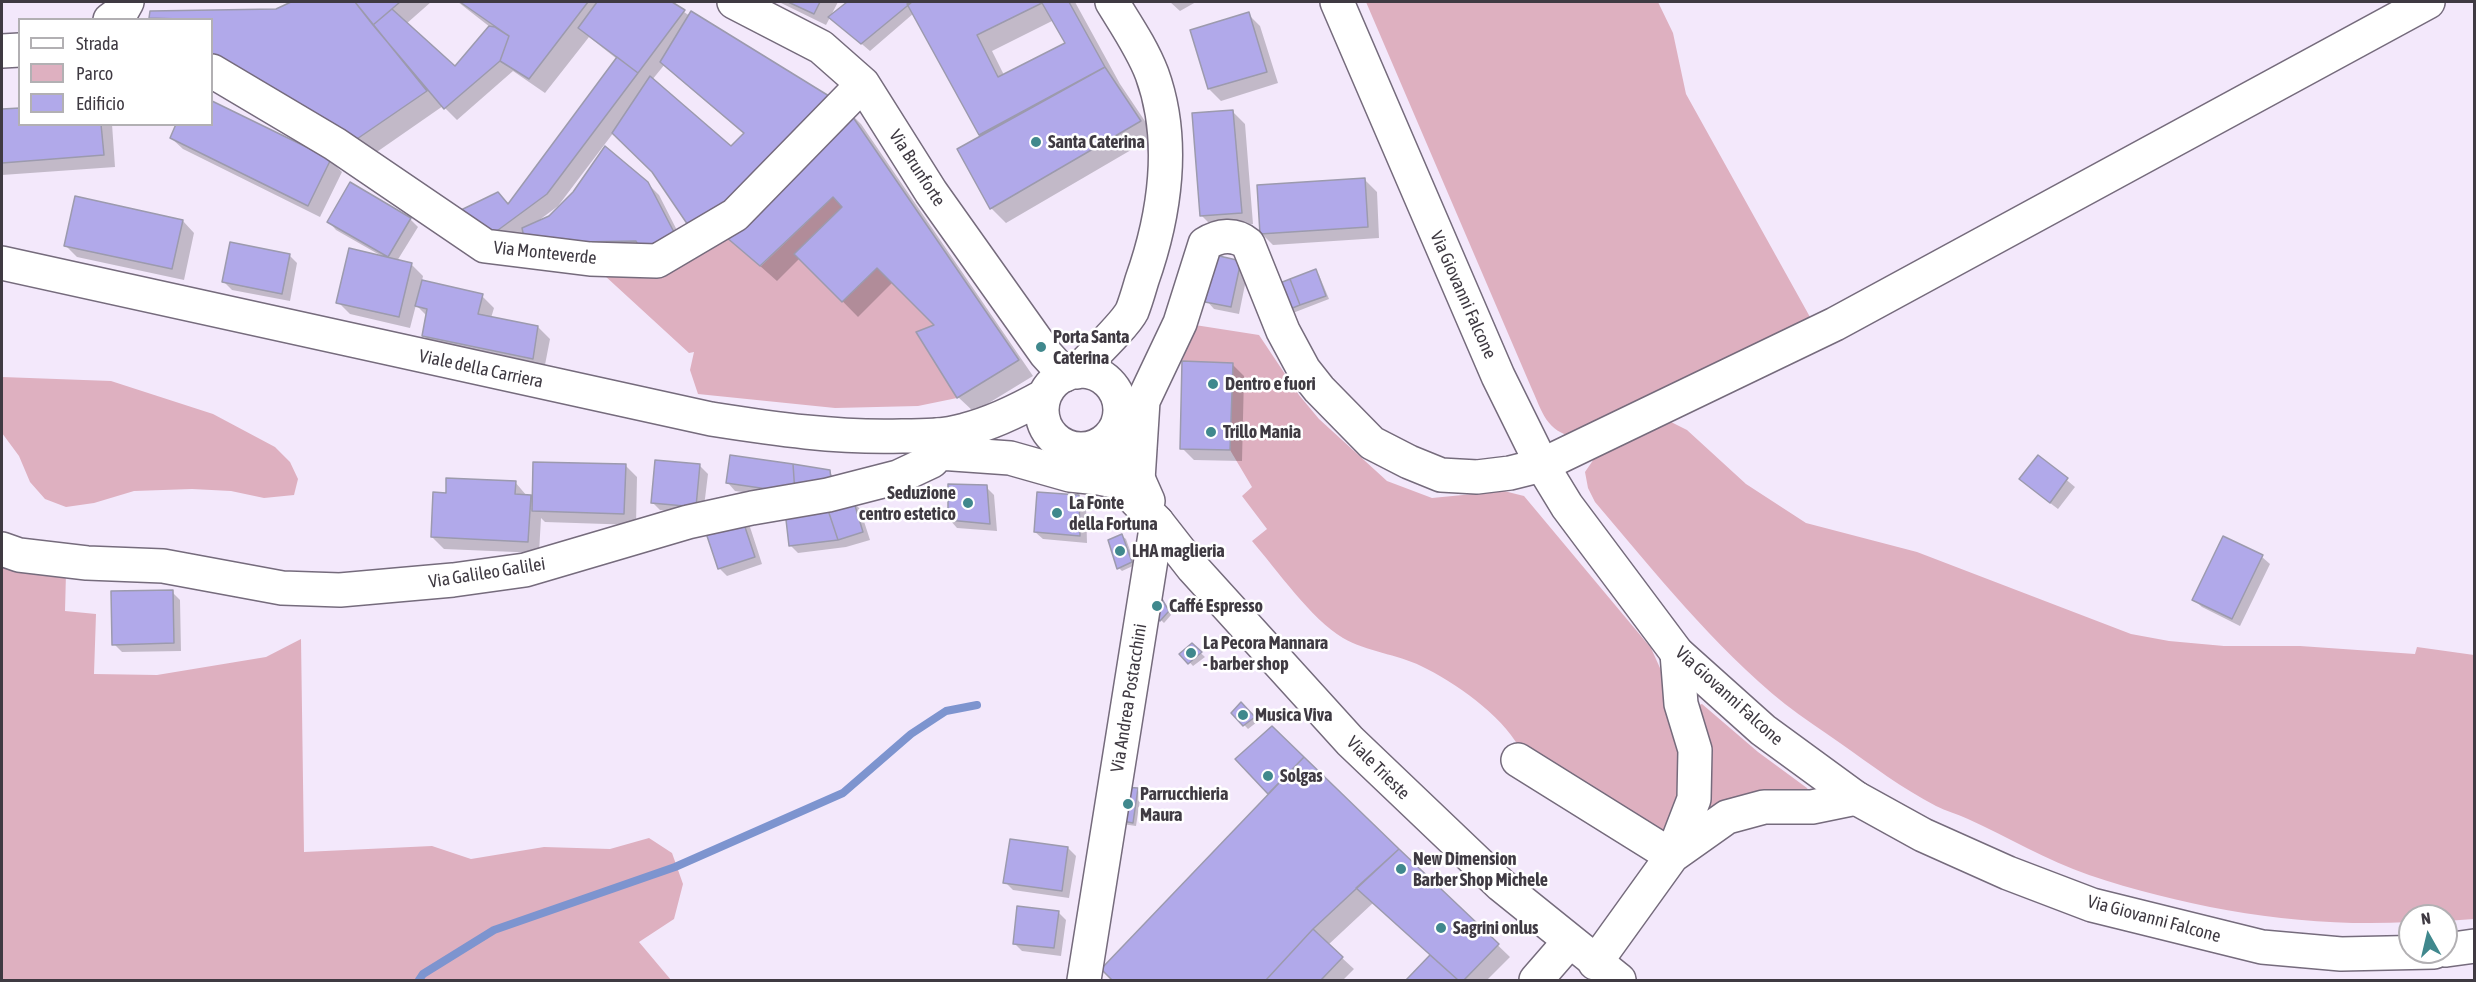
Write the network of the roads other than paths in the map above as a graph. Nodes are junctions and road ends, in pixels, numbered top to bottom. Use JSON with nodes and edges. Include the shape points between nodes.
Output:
{"nodes":[{"id":1,"x":734,"y":2,"type":"edge"},
{"id":2,"x":1112,"y":2,"type":"edge"},
{"id":3,"x":1337,"y":2,"type":"edge"},
{"id":4,"x":2428,"y":2,"type":"edge"},
{"id":5,"x":18,"y":50,"type":"edge"},
{"id":6,"x":2,"y":51,"type":"edge"},
{"id":7,"x":213,"y":72,"type":"edge"},
{"id":8,"x":863,"y":84,"type":"junction"},
{"id":9,"x":2,"y":263,"type":"edge"},
{"id":10,"x":1131,"y":312,"type":"junction"},
{"id":11,"x":1062,"y":381,"type":"junction"},
{"id":12,"x":1123,"y":403,"type":"junction"},
{"id":13,"x":1051,"y":436,"type":"junction"},
{"id":14,"x":948,"y":440,"type":"junction"},
{"id":15,"x":1086,"y":449,"type":"junction"},
{"id":16,"x":1542,"y":465,"type":"junction"},
{"id":17,"x":1129,"y":481,"type":"junction"},
{"id":18,"x":1157,"y":522,"type":"junction"},
{"id":19,"x":2,"y":549,"type":"edge"},
{"id":20,"x":1677,"y":653,"type":"junction"},
{"id":21,"x":1518,"y":760,"type":"dead end"},
{"id":22,"x":1857,"y":798,"type":"junction"},
{"id":23,"x":1672,"y":856,"type":"junction"},
{"id":24,"x":1569,"y":942,"type":"junction"},
{"id":25,"x":2475,"y":946,"type":"edge"},
{"id":26,"x":2458,"y":948,"type":"edge"},
{"id":27,"x":2398,"y":953,"type":"edge"},
{"id":28,"x":1607,"y":972,"type":"edge"},
{"id":29,"x":1084,"y":981,"type":"edge"},
{"id":30,"x":1536,"y":981,"type":"edge"}],
"edges":[{"from":1,"to":8,"type":"street","name":"Via Brunforte","via":[[820,47]]},
{"from":2,"to":10,"type":"street","via":[[1151,73],[1165,135],[1161,213]]},
{"from":3,"to":16,"type":"street","name":"Via Giovanni Falcone","via":[[1498,376]]},
{"from":4,"to":16,"type":"street","via":[[1835,324]]},
{"from":5,"to":6,"type":"street"},
{"from":7,"to":8,"type":"street","name":"Via Monteverde","via":[[335,144],[485,246],[590,259],[646,261],[657,261],[735,215]]},
{"from":8,"to":11,"type":"street","name":"Via Brunforte","via":[[931,192]]},
{"from":9,"to":14,"type":"street","name":"Viale della Carriera","via":[[711,419],[837,436]]},
{"from":10,"to":11,"type":"street","name":"Viale della Carriera"},
{"from":10,"to":12,"type":"street"},
{"from":11,"to":12,"type":"street","via":[[1097,375]]},
{"from":11,"to":13,"type":"street","via":[[1042,417]]},
{"from":11,"to":14,"type":"street","name":"Viale della Carriera","via":[[1010,415]]},
{"from":12,"to":15,"type":"street","via":[[1106,441]]},
{"from":12,"to":16,"type":"street","via":[[1180,323],[1205,244],[1233,236],[1248,244],[1283,332],[1304,370],[1372,443],[1441,475],[1478,477]]},
{"from":12,"to":17,"type":"street","name":"Viale Trieste"},
{"from":13,"to":14,"type":"street","name":"Viale della Carriera"},
{"from":13,"to":15,"type":"street","via":[[1073,449]]},
{"from":14,"to":17,"type":"street","via":[[1070,475]]},
{"from":14,"to":19,"type":"street","name":"Via Galileo Galilei","via":[[932,461],[888,480],[688,522],[525,570],[453,580],[339,590],[282,588],[163,566],[87,563],[19,555]]},
{"from":15,"to":17,"type":"street","name":"Viale Trieste"},
{"from":16,"to":20,"type":"street","name":"Via Giovanni Falcone","via":[[1567,506]]},
{"from":17,"to":18,"type":"street","name":"Viale Trieste"},
{"from":18,"to":24,"type":"street","name":"Viale Trieste","via":[[1192,568],[1350,741],[1501,885]]},
{"from":18,"to":29,"type":"street","name":"Via Andrea Postacchini"},
{"from":20,"to":22,"type":"street","name":"Via Giovanni Falcone","via":[[1763,730]]},
{"from":20,"to":23,"type":"street","via":[[1681,704],[1695,750],[1694,799]]},
{"from":21,"to":23,"type":"street"},
{"from":22,"to":23,"type":"street","via":[[1812,807],[1764,807],[1727,817]]},
{"from":22,"to":27,"type":"street","name":"Via Giovanni Falcone","via":[[1923,835],[2092,905],[2262,947],[2341,954]]},
{"from":23,"to":28,"type":"street"},
{"from":24,"to":28,"type":"street","name":"Viale Trieste"},
{"from":24,"to":30,"type":"street"},
{"from":25,"to":26,"type":"street"}]}
